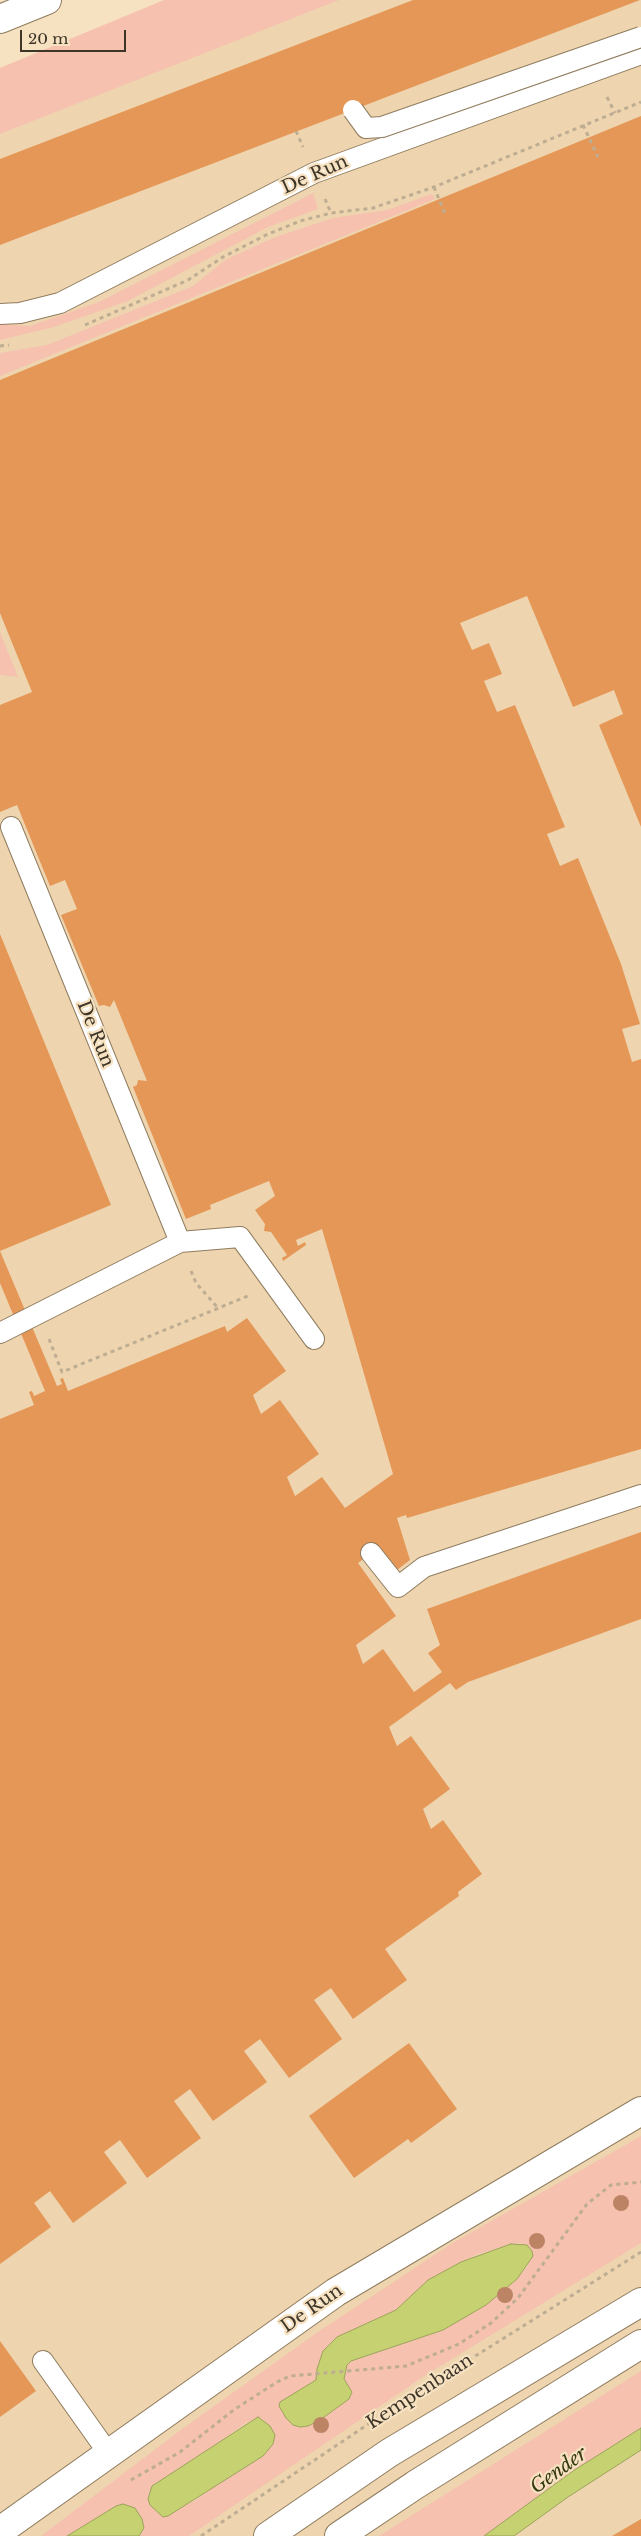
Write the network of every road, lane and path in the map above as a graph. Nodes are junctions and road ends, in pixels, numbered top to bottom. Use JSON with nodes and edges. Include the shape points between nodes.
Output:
{"nodes":[{"id":1,"x":47,"y":0,"type":"edge"},
{"id":2,"x":0,"y":19,"type":"edge"},
{"id":3,"x":641,"y":37,"type":"edge"},
{"id":4,"x":641,"y":54,"type":"edge"},
{"id":5,"x":641,"y":102,"type":"edge"},
{"id":6,"x":353,"y":110,"type":"dead end"},
{"id":7,"x":583,"y":125,"type":"junction"},
{"id":8,"x":598,"y":157,"type":"dead end"},
{"id":9,"x":434,"y":187,"type":"junction"},
{"id":10,"x":444,"y":214,"type":"dead end"},
{"id":11,"x":0,"y":314,"type":"edge"},
{"id":12,"x":78,"y":327,"type":"dead end"},
{"id":13,"x":17,"y":344,"type":"dead end"},
{"id":14,"x":0,"y":346,"type":"edge"},
{"id":15,"x":11,"y":827,"type":"dead end"},
{"id":16,"x":180,"y":1242,"type":"junction"},
{"id":17,"x":270,"y":1279,"type":"junction"},
{"id":18,"x":218,"y":1308,"type":"junction"},
{"id":19,"x":39,"y":1313,"type":"junction"},
{"id":20,"x":0,"y":1333,"type":"edge"},
{"id":21,"x":314,"y":1339,"type":"dead end"},
{"id":22,"x":641,"y":1495,"type":"edge"},
{"id":23,"x":371,"y":1553,"type":"dead end"},
{"id":24,"x":641,"y":2111,"type":"edge"},
{"id":25,"x":641,"y":2182,"type":"edge"},
{"id":26,"x":641,"y":2252,"type":"edge"},
{"id":27,"x":641,"y":2302,"type":"edge"},
{"id":28,"x":641,"y":2344,"type":"edge"},
{"id":29,"x":43,"y":2361,"type":"dead end"},
{"id":30,"x":109,"y":2454,"type":"junction"},
{"id":31,"x":128,"y":2482,"type":"dead end"},
{"id":32,"x":0,"y":2531,"type":"edge"},
{"id":33,"x":201,"y":2536,"type":"edge"},
{"id":34,"x":268,"y":2536,"type":"edge"},
{"id":35,"x":339,"y":2536,"type":"edge"}],
"edges":[{"from":1,"to":2,"type":"main road"},
{"from":3,"to":6,"type":"lane","bridge":true,"via":[[382,127],[366,128]]},
{"from":4,"to":11,"type":"lane","name":"De Run","via":[[314,173],[60,303],[20,313]]},
{"from":5,"to":7,"type":"path"},
{"from":7,"to":8,"type":"path"},
{"from":7,"to":9,"type":"path"},
{"from":9,"to":10,"type":"path"},
{"from":9,"to":12,"type":"path","via":[[373,208],[300,221],[223,257],[188,280]]},
{"from":13,"to":14,"type":"path"},
{"from":15,"to":16,"type":"lane","name":"De Run"},
{"from":16,"to":17,"type":"lane","via":[[240,1236]]},
{"from":16,"to":18,"type":"path","via":[[196,1283]]},
{"from":16,"to":19,"type":"lane"},
{"from":17,"to":18,"type":"path","via":[[245,1297]]},
{"from":17,"to":21,"type":"lane"},
{"from":18,"to":19,"type":"path","via":[[62,1372]]},
{"from":19,"to":20,"type":"lane"},
{"from":22,"to":23,"type":"lane","via":[[424,1568],[398,1587]]},
{"from":24,"to":30,"type":"main road","name":"De Run","via":[[336,2292]]},
{"from":25,"to":31,"type":"path","via":[[611,2185],[587,2204],[518,2298],[491,2323],[459,2344],[406,2366],[290,2376],[235,2410],[180,2452]]},
{"from":26,"to":33,"type":"path","name":"Kempenbaan","via":[[391,2409]]},
{"from":27,"to":34,"type":"main road","name":"Kempenbaan","via":[[389,2453]]},
{"from":28,"to":35,"type":"main road"},
{"from":29,"to":30,"type":"lane"},
{"from":30,"to":32,"type":"main road","name":"De Run"}]}
